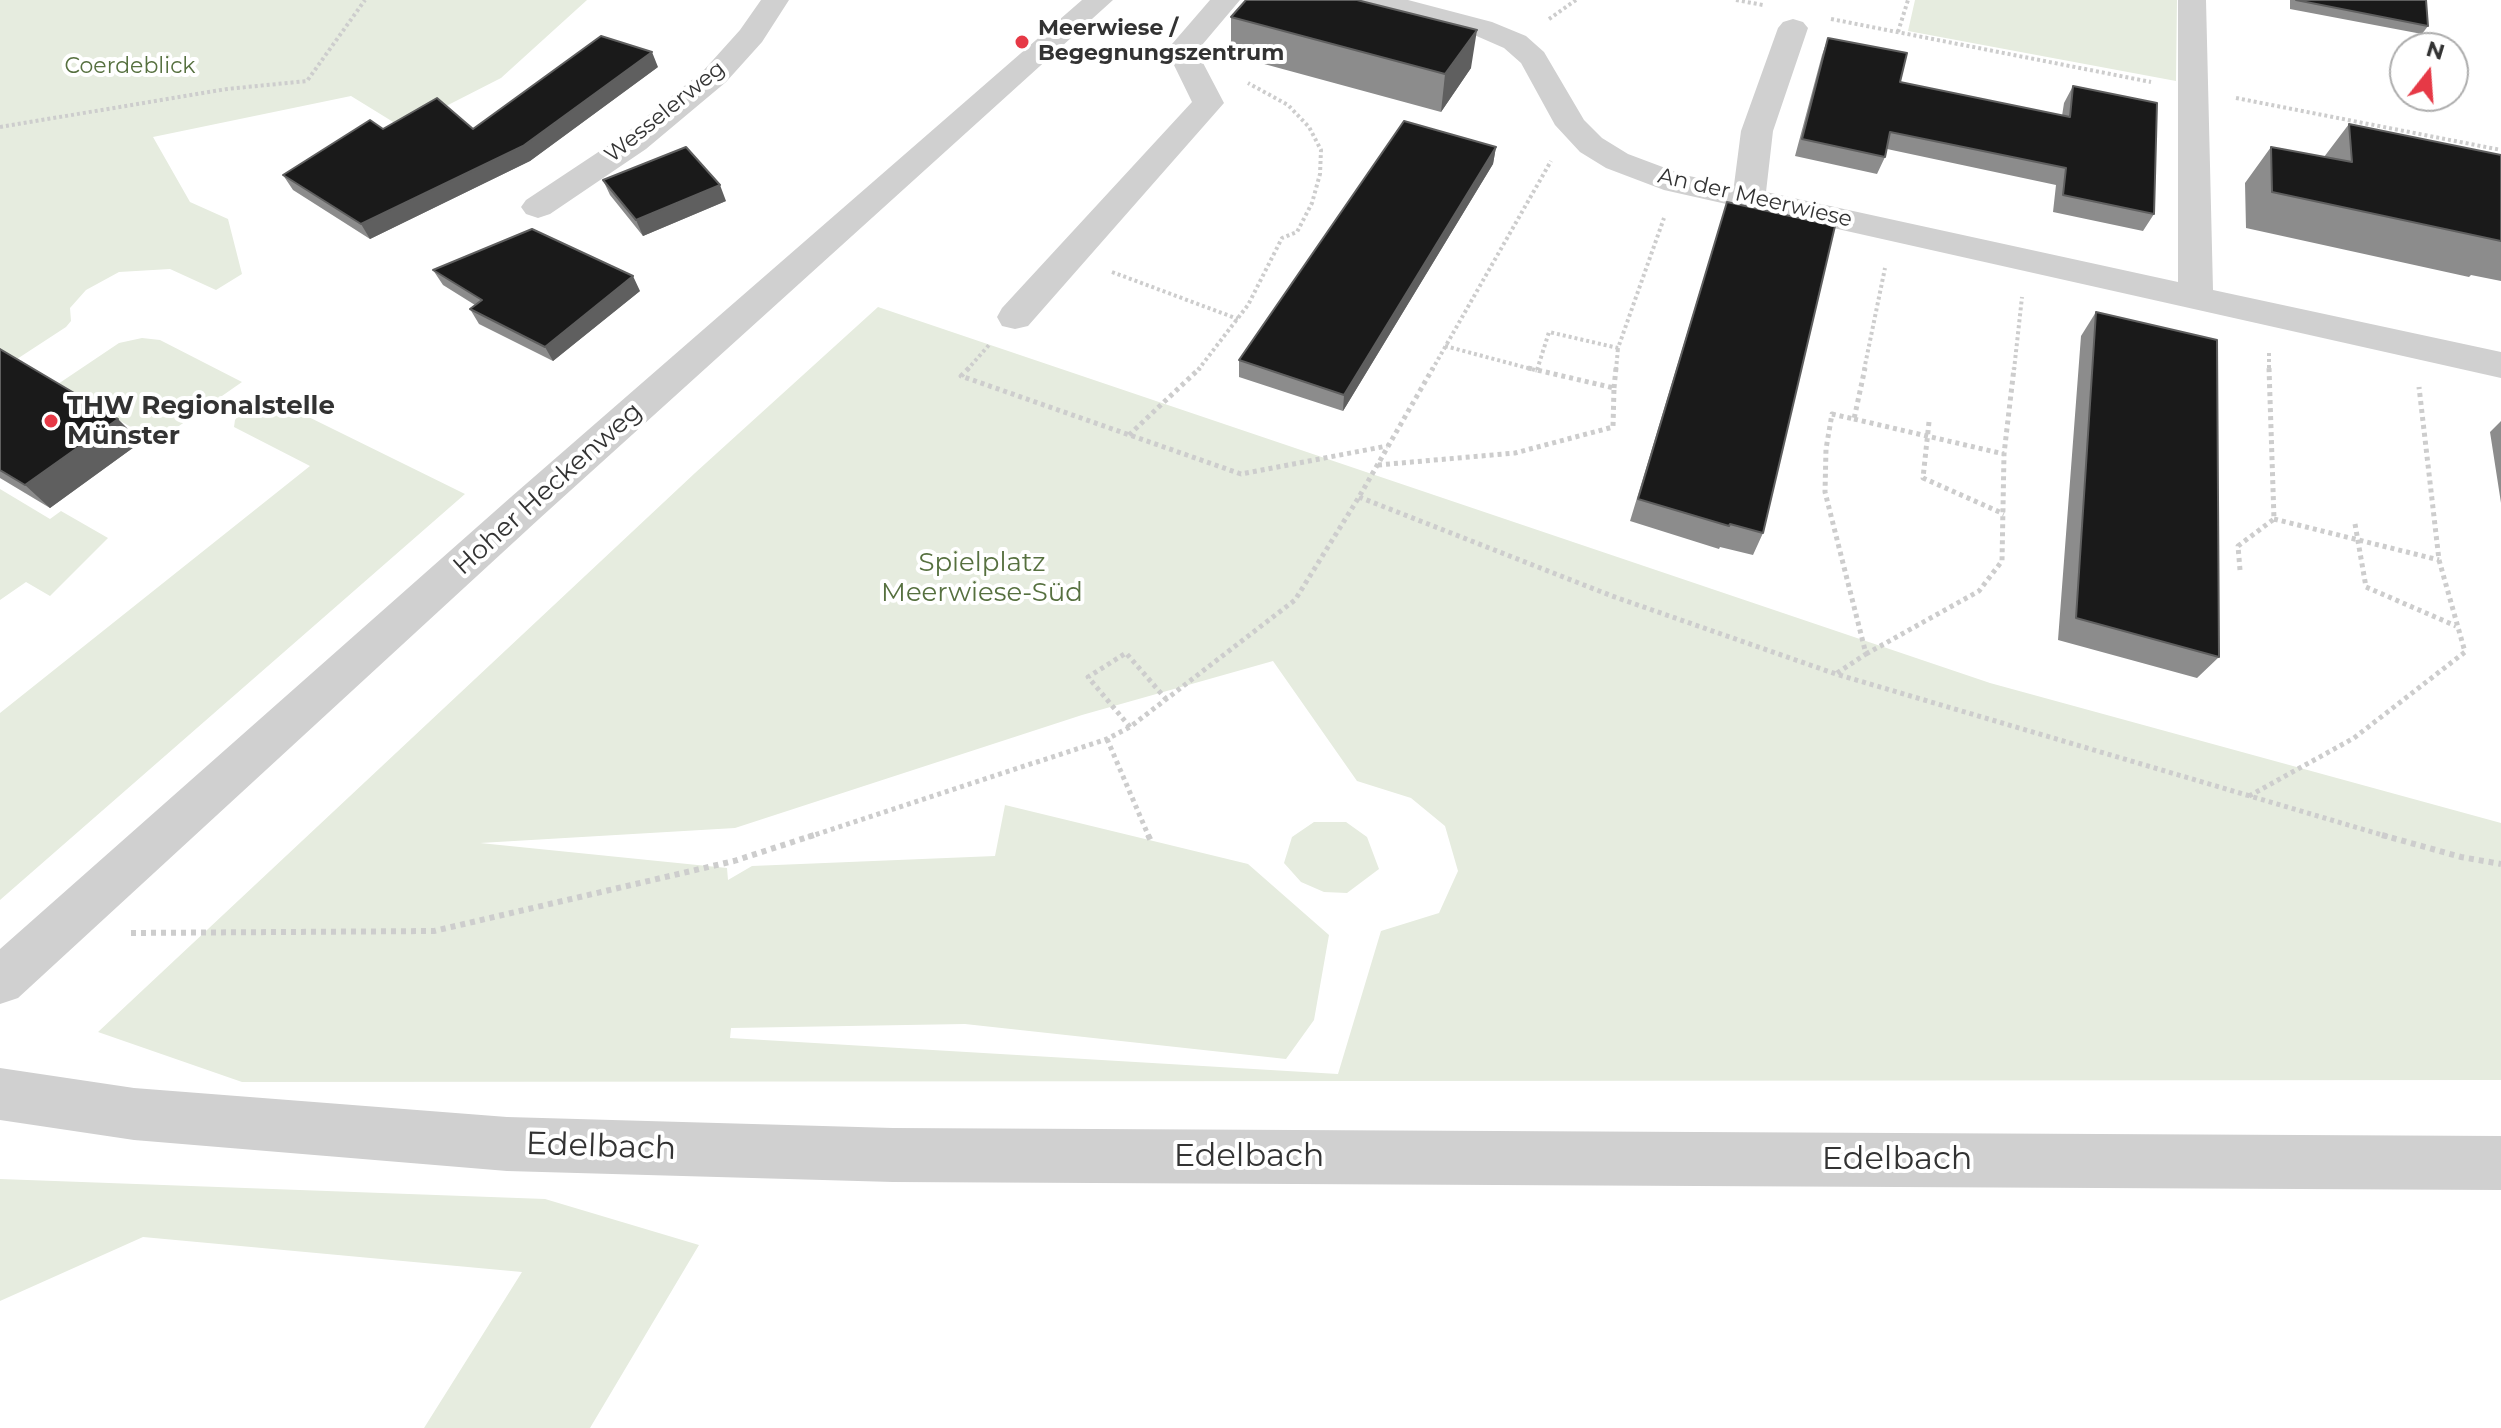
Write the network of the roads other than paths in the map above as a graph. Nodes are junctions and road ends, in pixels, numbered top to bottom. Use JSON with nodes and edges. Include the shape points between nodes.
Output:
{"nodes":[{"id":1,"x":775,"y":0,"type":"edge"},
{"id":2,"x":1099,"y":0,"type":"edge"},
{"id":3,"x":1226,"y":0,"type":"edge"},
{"id":4,"x":1374,"y":0,"type":"edge"},
{"id":5,"x":2192,"y":0,"type":"edge"},
{"id":6,"x":1793,"y":28,"type":"dead end"},
{"id":7,"x":1749,"y":199,"type":"junction"},
{"id":8,"x":538,"y":207,"type":"dead end"},
{"id":9,"x":2196,"y":297,"type":"junction"},
{"id":10,"x":1015,"y":317,"type":"dead end"},
{"id":11,"x":2501,"y":365,"type":"edge"},
{"id":12,"x":0,"y":981,"type":"edge"},
{"id":13,"x":0,"y":1094,"type":"edge"},
{"id":14,"x":2501,"y":1163,"type":"edge"}],
"edges":[{"from":1,"to":8,"type":"street","name":"Wesselerweg","via":[[715,76],[635,142]]},
{"from":2,"to":12,"type":"street","name":"Hoher Heckenweg"},
{"from":3,"to":10,"type":"street","via":[[1187,44],[1187,61],[1208,103]]},
{"from":4,"to":7,"type":"street","name":"An der Meerwiese","via":[[1515,42],[1533,58],[1571,125],[1591,145],[1676,183]]},
{"from":5,"to":9,"type":"street"},
{"from":6,"to":7,"type":"street","via":[[1757,131]]},
{"from":7,"to":9,"type":"street","name":"An der Meerwiese"},
{"from":9,"to":11,"type":"street","name":"An der Meerwiese"},
{"from":13,"to":14,"type":"street","name":"Edelbach","via":[[134,1114],[507,1144],[893,1155]]}]}
